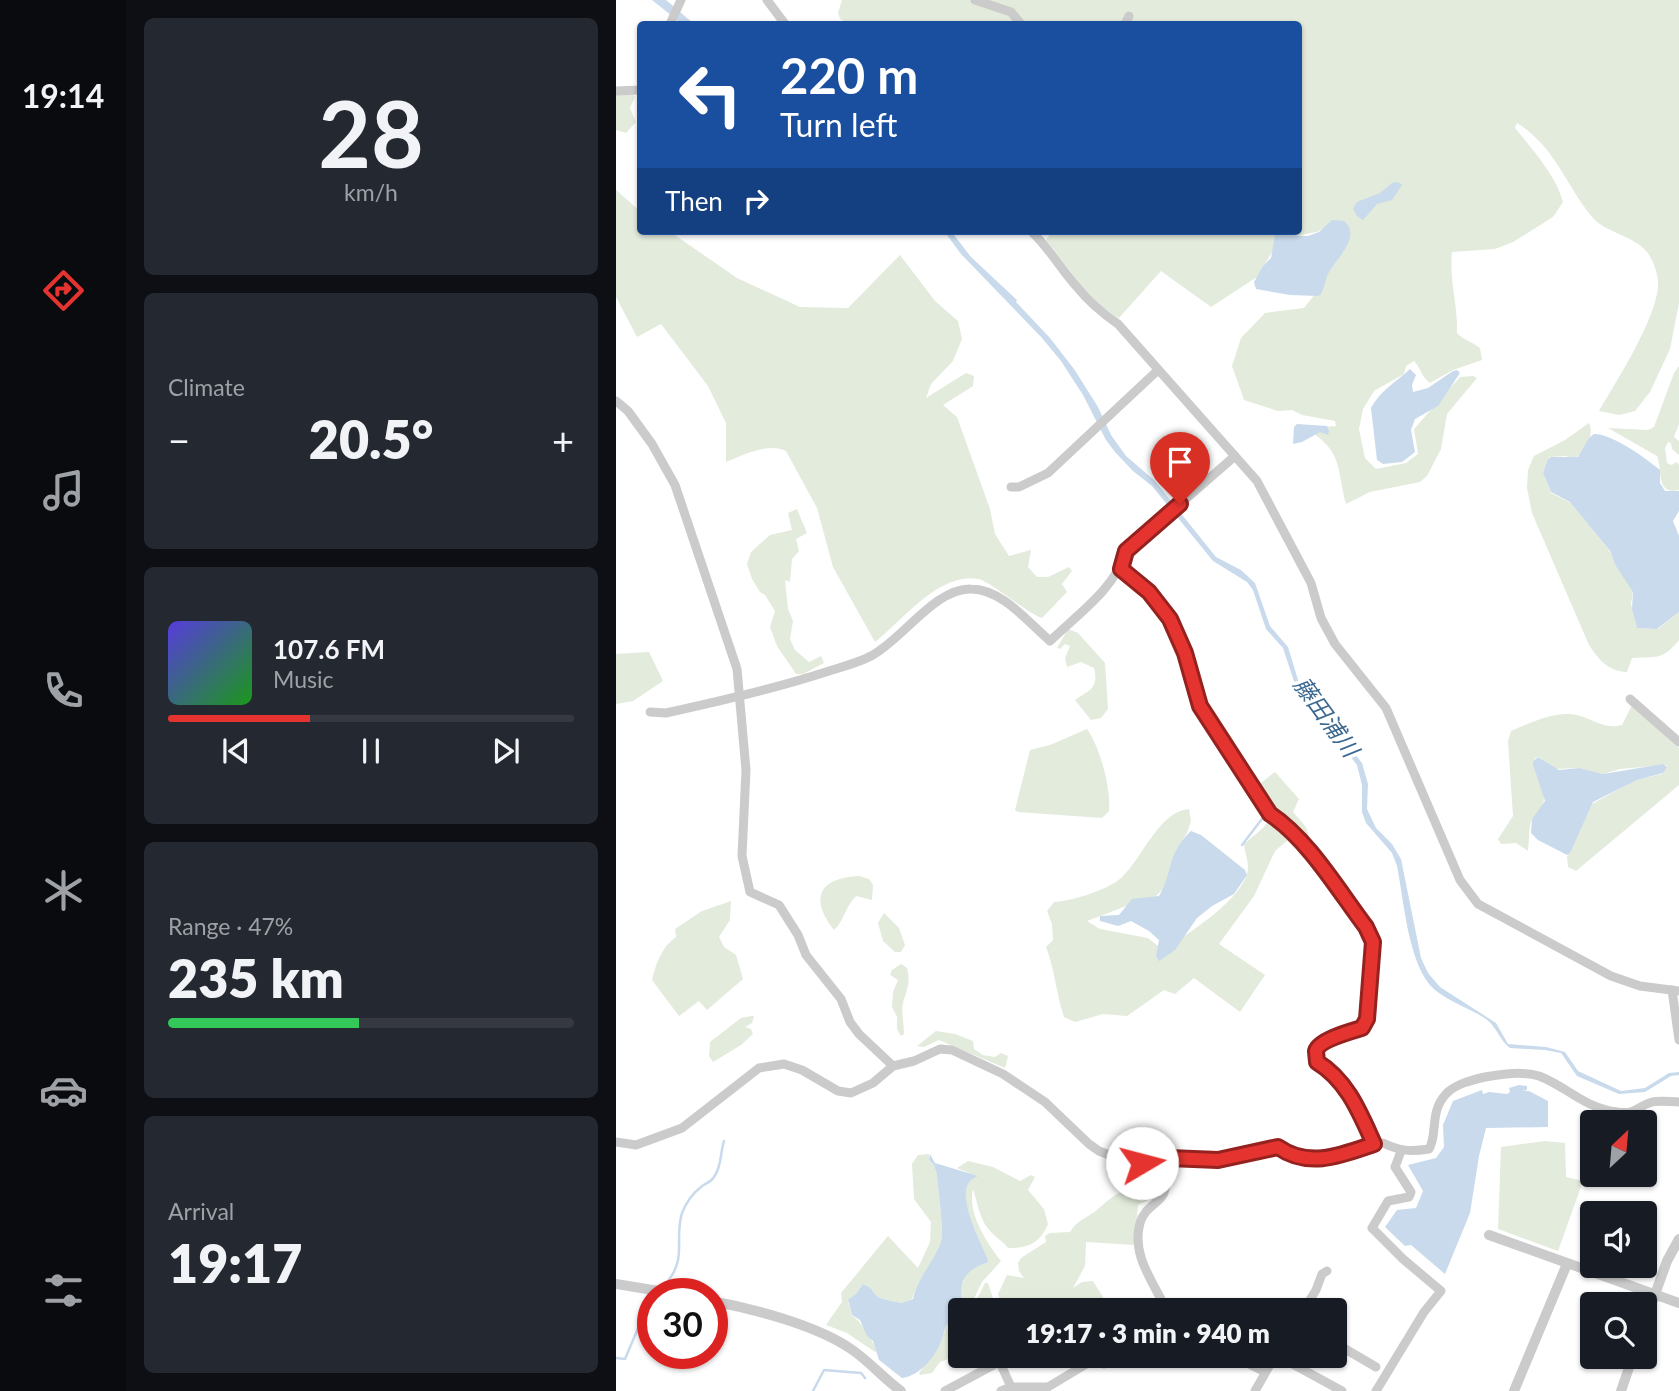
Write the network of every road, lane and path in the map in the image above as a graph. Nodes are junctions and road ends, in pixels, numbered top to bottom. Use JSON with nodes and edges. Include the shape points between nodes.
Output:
{"nodes":[{"id":1,"x":681,"y":0,"type":"edge"},
{"id":2,"x":766,"y":0,"type":"edge"},
{"id":3,"x":975,"y":0,"type":"edge"},
{"id":4,"x":671,"y":21,"type":"edge"},
{"id":5,"x":783,"y":21,"type":"edge"},
{"id":6,"x":1018,"y":21,"type":"edge"},
{"id":7,"x":637,"y":90,"type":"edge"},
{"id":8,"x":616,"y":91,"type":"edge"},
{"id":9,"x":1035,"y":235,"type":"edge"},
{"id":10,"x":1158,"y":370,"type":"junction"},
{"id":11,"x":616,"y":401,"type":"edge"},
{"id":12,"x":1235,"y":456,"type":"junction"},
{"id":13,"x":1011,"y":487,"type":"dead end"},
{"id":14,"x":1121,"y":569,"type":"junction"},
{"id":15,"x":741,"y":696,"type":"junction"},
{"id":16,"x":1630,"y":699,"type":"dead end"},
{"id":17,"x":650,"y":712,"type":"dead end"},
{"id":18,"x":1679,"y":742,"type":"edge"},
{"id":19,"x":1675,"y":990,"type":"edge"},
{"id":20,"x":1679,"y":1040,"type":"edge"},
{"id":21,"x":893,"y":1066,"type":"junction"},
{"id":22,"x":1679,"y":1101,"type":"edge"},
{"id":23,"x":616,"y":1142,"type":"edge"},
{"id":24,"x":1374,"y":1144,"type":"junction"},
{"id":25,"x":1401,"y":1151,"type":"junction"},
{"id":26,"x":1156,"y":1161,"type":"junction"},
{"id":27,"x":1489,"y":1235,"type":"dead end"},
{"id":28,"x":1679,"y":1238,"type":"edge"},
{"id":29,"x":1567,"y":1264,"type":"junction"},
{"id":30,"x":1327,"y":1271,"type":"dead end"},
{"id":31,"x":616,"y":1284,"type":"edge"},
{"id":32,"x":637,"y":1287,"type":"edge"},
{"id":33,"x":1649,"y":1292,"type":"edge"},
{"id":34,"x":1656,"y":1292,"type":"edge"},
{"id":35,"x":1657,"y":1295,"type":"edge"},
{"id":36,"x":1160,"y":1298,"type":"edge"},
{"id":37,"x":1311,"y":1298,"type":"edge"},
{"id":38,"x":1679,"y":1303,"type":"edge"},
{"id":39,"x":728,"y":1305,"type":"edge"},
{"id":40,"x":1347,"y":1350,"type":"edge"},
{"id":41,"x":1376,"y":1367,"type":"dead end"},
{"id":42,"x":983,"y":1368,"type":"edge"},
{"id":43,"x":1002,"y":1368,"type":"edge"},
{"id":44,"x":1080,"y":1368,"type":"edge"},
{"id":45,"x":1257,"y":1368,"type":"edge"},
{"id":46,"x":1268,"y":1368,"type":"edge"},
{"id":47,"x":1299,"y":1368,"type":"edge"},
{"id":48,"x":1629,"y":1369,"type":"edge"},
{"id":49,"x":1265,"y":1372,"type":"junction"},
{"id":50,"x":1011,"y":1387,"type":"junction"},
{"id":51,"x":901,"y":1391,"type":"edge"},
{"id":52,"x":945,"y":1391,"type":"edge"},
{"id":53,"x":1001,"y":1391,"type":"edge"},
{"id":54,"x":1255,"y":1391,"type":"edge"},
{"id":55,"x":1342,"y":1391,"type":"edge"},
{"id":56,"x":1376,"y":1391,"type":"edge"},
{"id":57,"x":1514,"y":1391,"type":"edge"},
{"id":58,"x":1621,"y":1391,"type":"edge"}],
"edges":[{"from":1,"to":4,"type":"street"},
{"from":2,"to":5,"type":"street"},
{"from":3,"to":6,"type":"street","via":[[1011,12]]},
{"from":7,"to":8,"type":"street"},
{"from":9,"to":10,"type":"street","via":[[1098,310],[1118,324]]},
{"from":10,"to":12,"type":"street"},
{"from":10,"to":13,"type":"street","via":[[1048,474]]},
{"from":11,"to":15,"type":"street","via":[[652,443],[675,485],[737,669]]},
{"from":12,"to":14,"type":"street","via":[[1126,551]]},
{"from":12,"to":19,"type":"street","via":[[1256,481],[1290,541],[1335,644],[1386,708],[1473,898],[1611,976],[1640,986]]},
{"from":14,"to":15,"type":"street","via":[[1050,641],[1004,601],[984,590],[957,591],[941,598],[870,657]]},
{"from":14,"to":24,"type":"street","via":[[1149,592],[1170,619],[1200,706],[1270,814],[1305,846],[1373,942],[1367,1019],[1362,1028],[1319,1046],[1316,1053],[1317,1062],[1333,1072],[1356,1104]]},
{"from":15,"to":17,"type":"street","via":[[666,713]]},
{"from":15,"to":21,"type":"street","via":[[746,770],[742,856],[750,892],[779,905],[806,955],[841,999],[850,1022]]},
{"from":16,"to":18,"type":"street"},
{"from":19,"to":20,"type":"street"},
{"from":21,"to":23,"type":"street","via":[[851,1093],[784,1064],[759,1068],[682,1128],[636,1145]]},
{"from":21,"to":26,"type":"street","via":[[940,1049],[952,1050],[1003,1074],[1045,1102],[1099,1151],[1124,1161]]},
{"from":22,"to":25,"type":"street","via":[[1651,1102],[1636,1112],[1622,1113],[1583,1102],[1537,1075],[1507,1073],[1478,1078],[1443,1096],[1429,1149]]},
{"from":24,"to":25,"type":"street"},
{"from":24,"to":26,"type":"street","via":[[1329,1160],[1287,1154],[1278,1147],[1218,1160]]},
{"from":25,"to":56,"type":"street","via":[[1395,1167],[1411,1192],[1409,1197],[1388,1201],[1372,1228],[1441,1291]]},
{"from":26,"to":36,"type":"street","via":[[1165,1188],[1157,1204],[1143,1214],[1138,1240],[1144,1268]]},
{"from":27,"to":29,"type":"street"},
{"from":28,"to":34,"type":"street"},
{"from":29,"to":33,"type":"street"},
{"from":29,"to":57,"type":"street"},
{"from":30,"to":37,"type":"street"},
{"from":31,"to":32,"type":"street"},
{"from":35,"to":38,"type":"street"},
{"from":39,"to":51,"type":"street","via":[[828,1335]]},
{"from":40,"to":41,"type":"street"},
{"from":42,"to":52,"type":"street"},
{"from":43,"to":50,"type":"street"},
{"from":44,"to":50,"type":"street","via":[[1048,1387]]},
{"from":45,"to":49,"type":"street"},
{"from":46,"to":49,"type":"street"},
{"from":47,"to":55,"type":"street"},
{"from":48,"to":58,"type":"street"},
{"from":49,"to":54,"type":"street"},
{"from":50,"to":53,"type":"street"}]}
